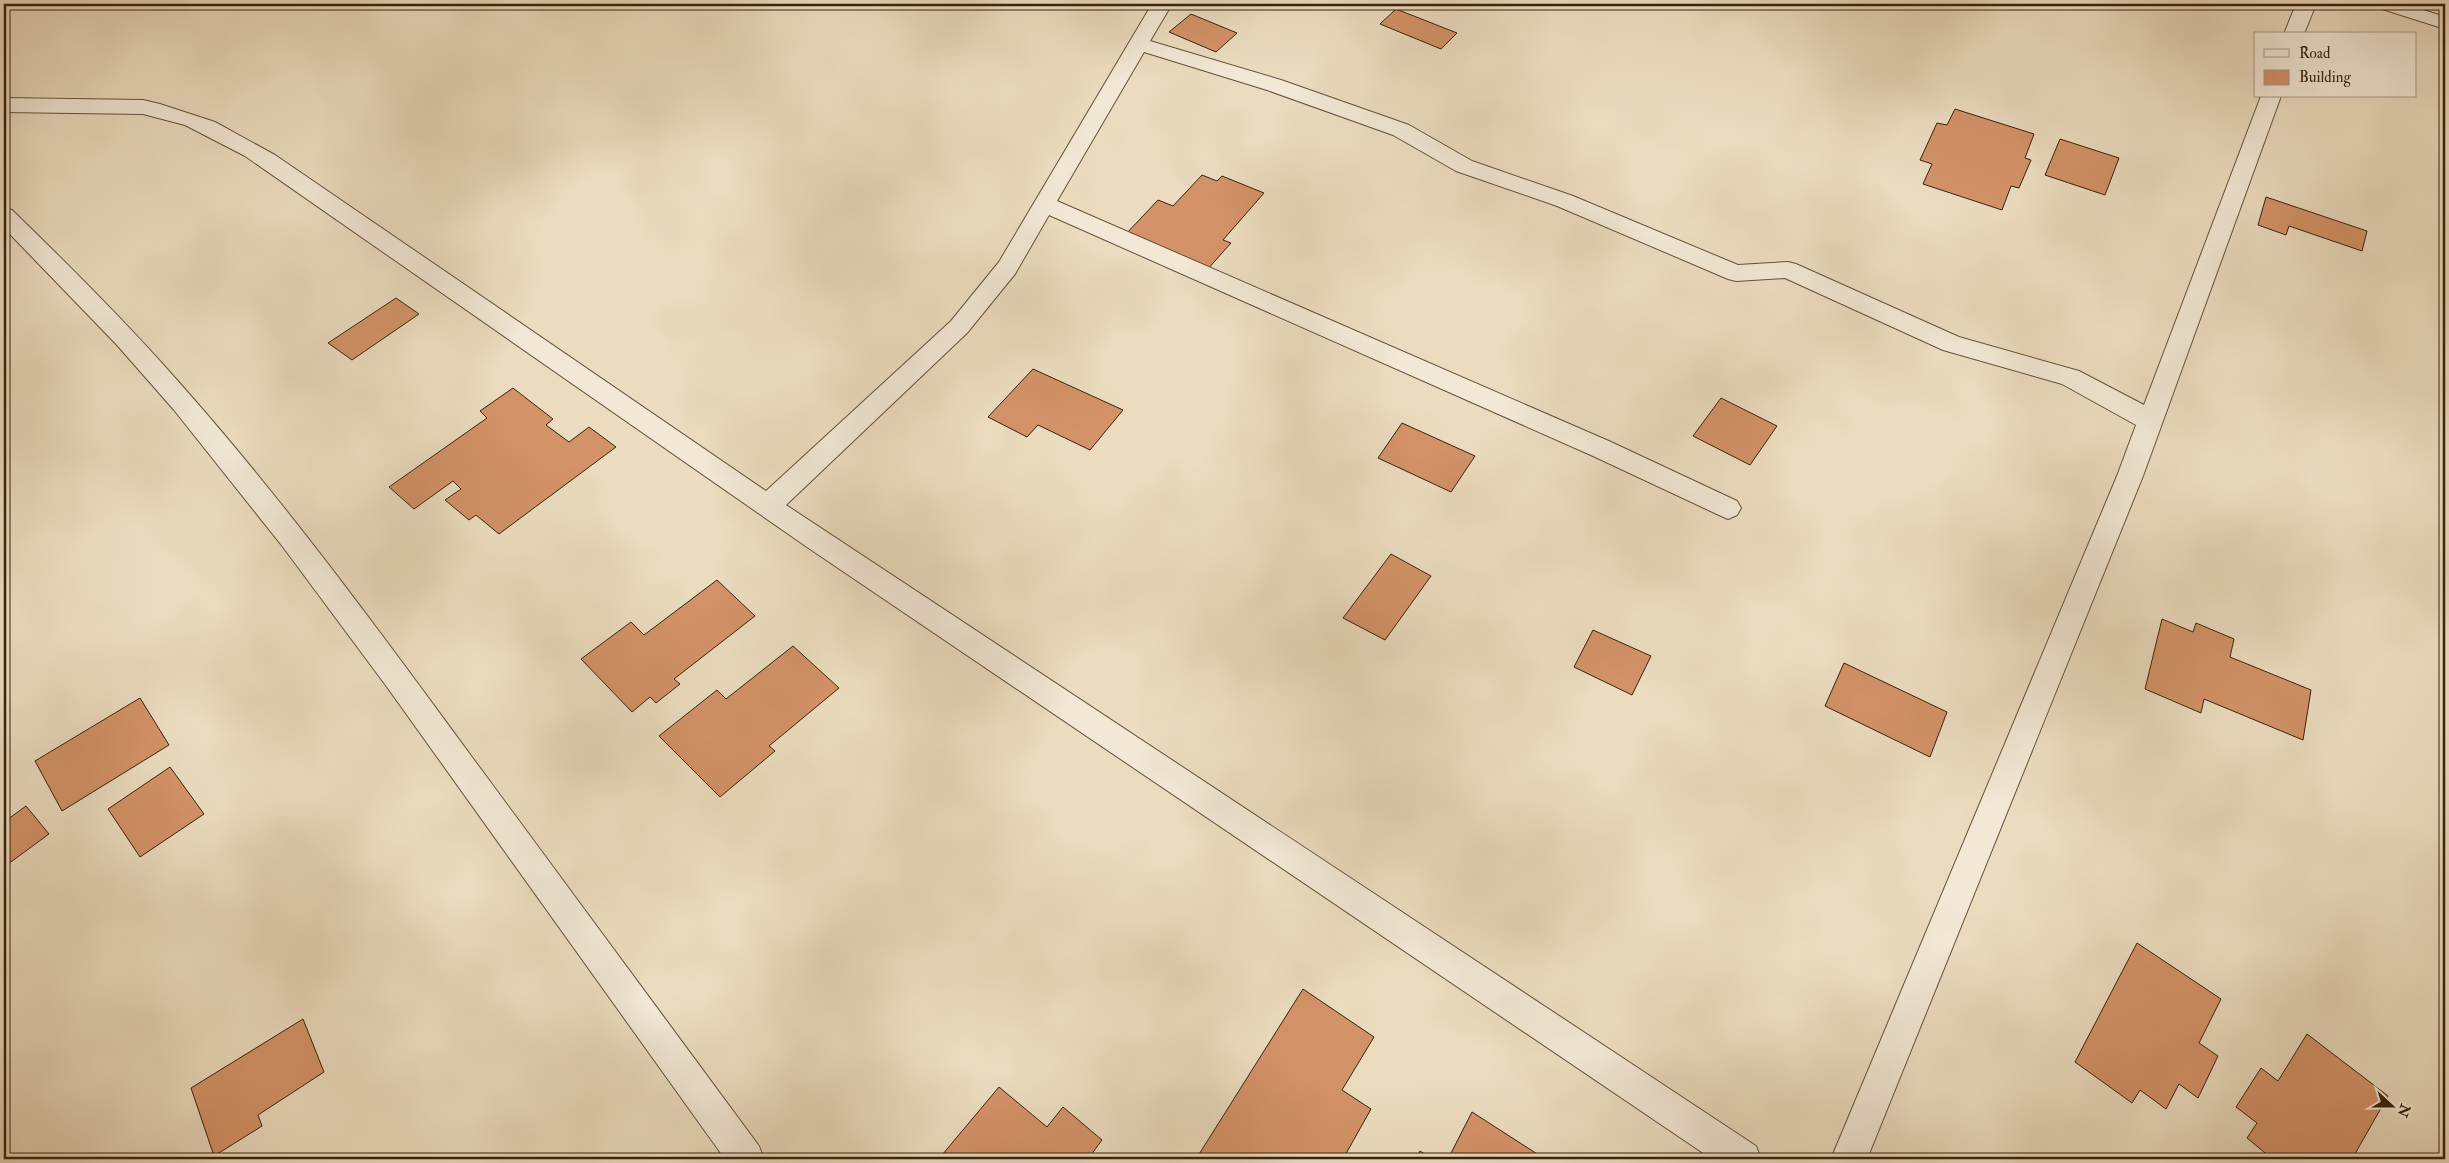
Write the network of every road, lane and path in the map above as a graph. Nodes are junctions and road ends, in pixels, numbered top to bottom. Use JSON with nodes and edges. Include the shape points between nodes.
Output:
{"nodes":[{"id":1,"x":1162,"y":4,"type":"edge"},
{"id":2,"x":2306,"y":4,"type":"edge"},
{"id":3,"x":2386,"y":4,"type":"edge"},
{"id":4,"x":2445,"y":23,"type":"edge"},
{"id":5,"x":2295,"y":32,"type":"edge"},
{"id":6,"x":1139,"y":44,"type":"junction"},
{"id":7,"x":2270,"y":98,"type":"edge"},
{"id":8,"x":4,"y":105,"type":"edge"},
{"id":9,"x":1046,"y":205,"type":"junction"},
{"id":10,"x":4,"y":215,"type":"edge"},
{"id":11,"x":2151,"y":421,"type":"junction"},
{"id":12,"x":767,"y":506,"type":"junction"},
{"id":13,"x":1728,"y":508,"type":"dead end"},
{"id":14,"x":746,"y":1159,"type":"edge"},
{"id":15,"x":1743,"y":1159,"type":"edge"},
{"id":16,"x":1849,"y":1159,"type":"edge"}],
"edges":[{"from":1,"to":6,"type":"street"},
{"from":2,"to":5,"type":"street"},
{"from":3,"to":4,"type":"street"},
{"from":6,"to":9,"type":"street"},
{"from":6,"to":11,"type":"street","via":[[1274,85],[1401,130],[1464,166],[1565,201],[1736,273],[1788,270],[1952,344],[2070,377]]},
{"from":7,"to":11,"type":"street"},
{"from":8,"to":12,"type":"street","via":[[143,107],[166,110],[215,128],[267,160]]},
{"from":9,"to":12,"type":"street","via":[[1007,268],[959,327]]},
{"from":9,"to":13,"type":"street","via":[[1602,449]]},
{"from":10,"to":14,"type":"street","via":[[61,268],[133,345],[324,579]]},
{"from":11,"to":16,"type":"street"},
{"from":12,"to":15,"type":"street"}]}
